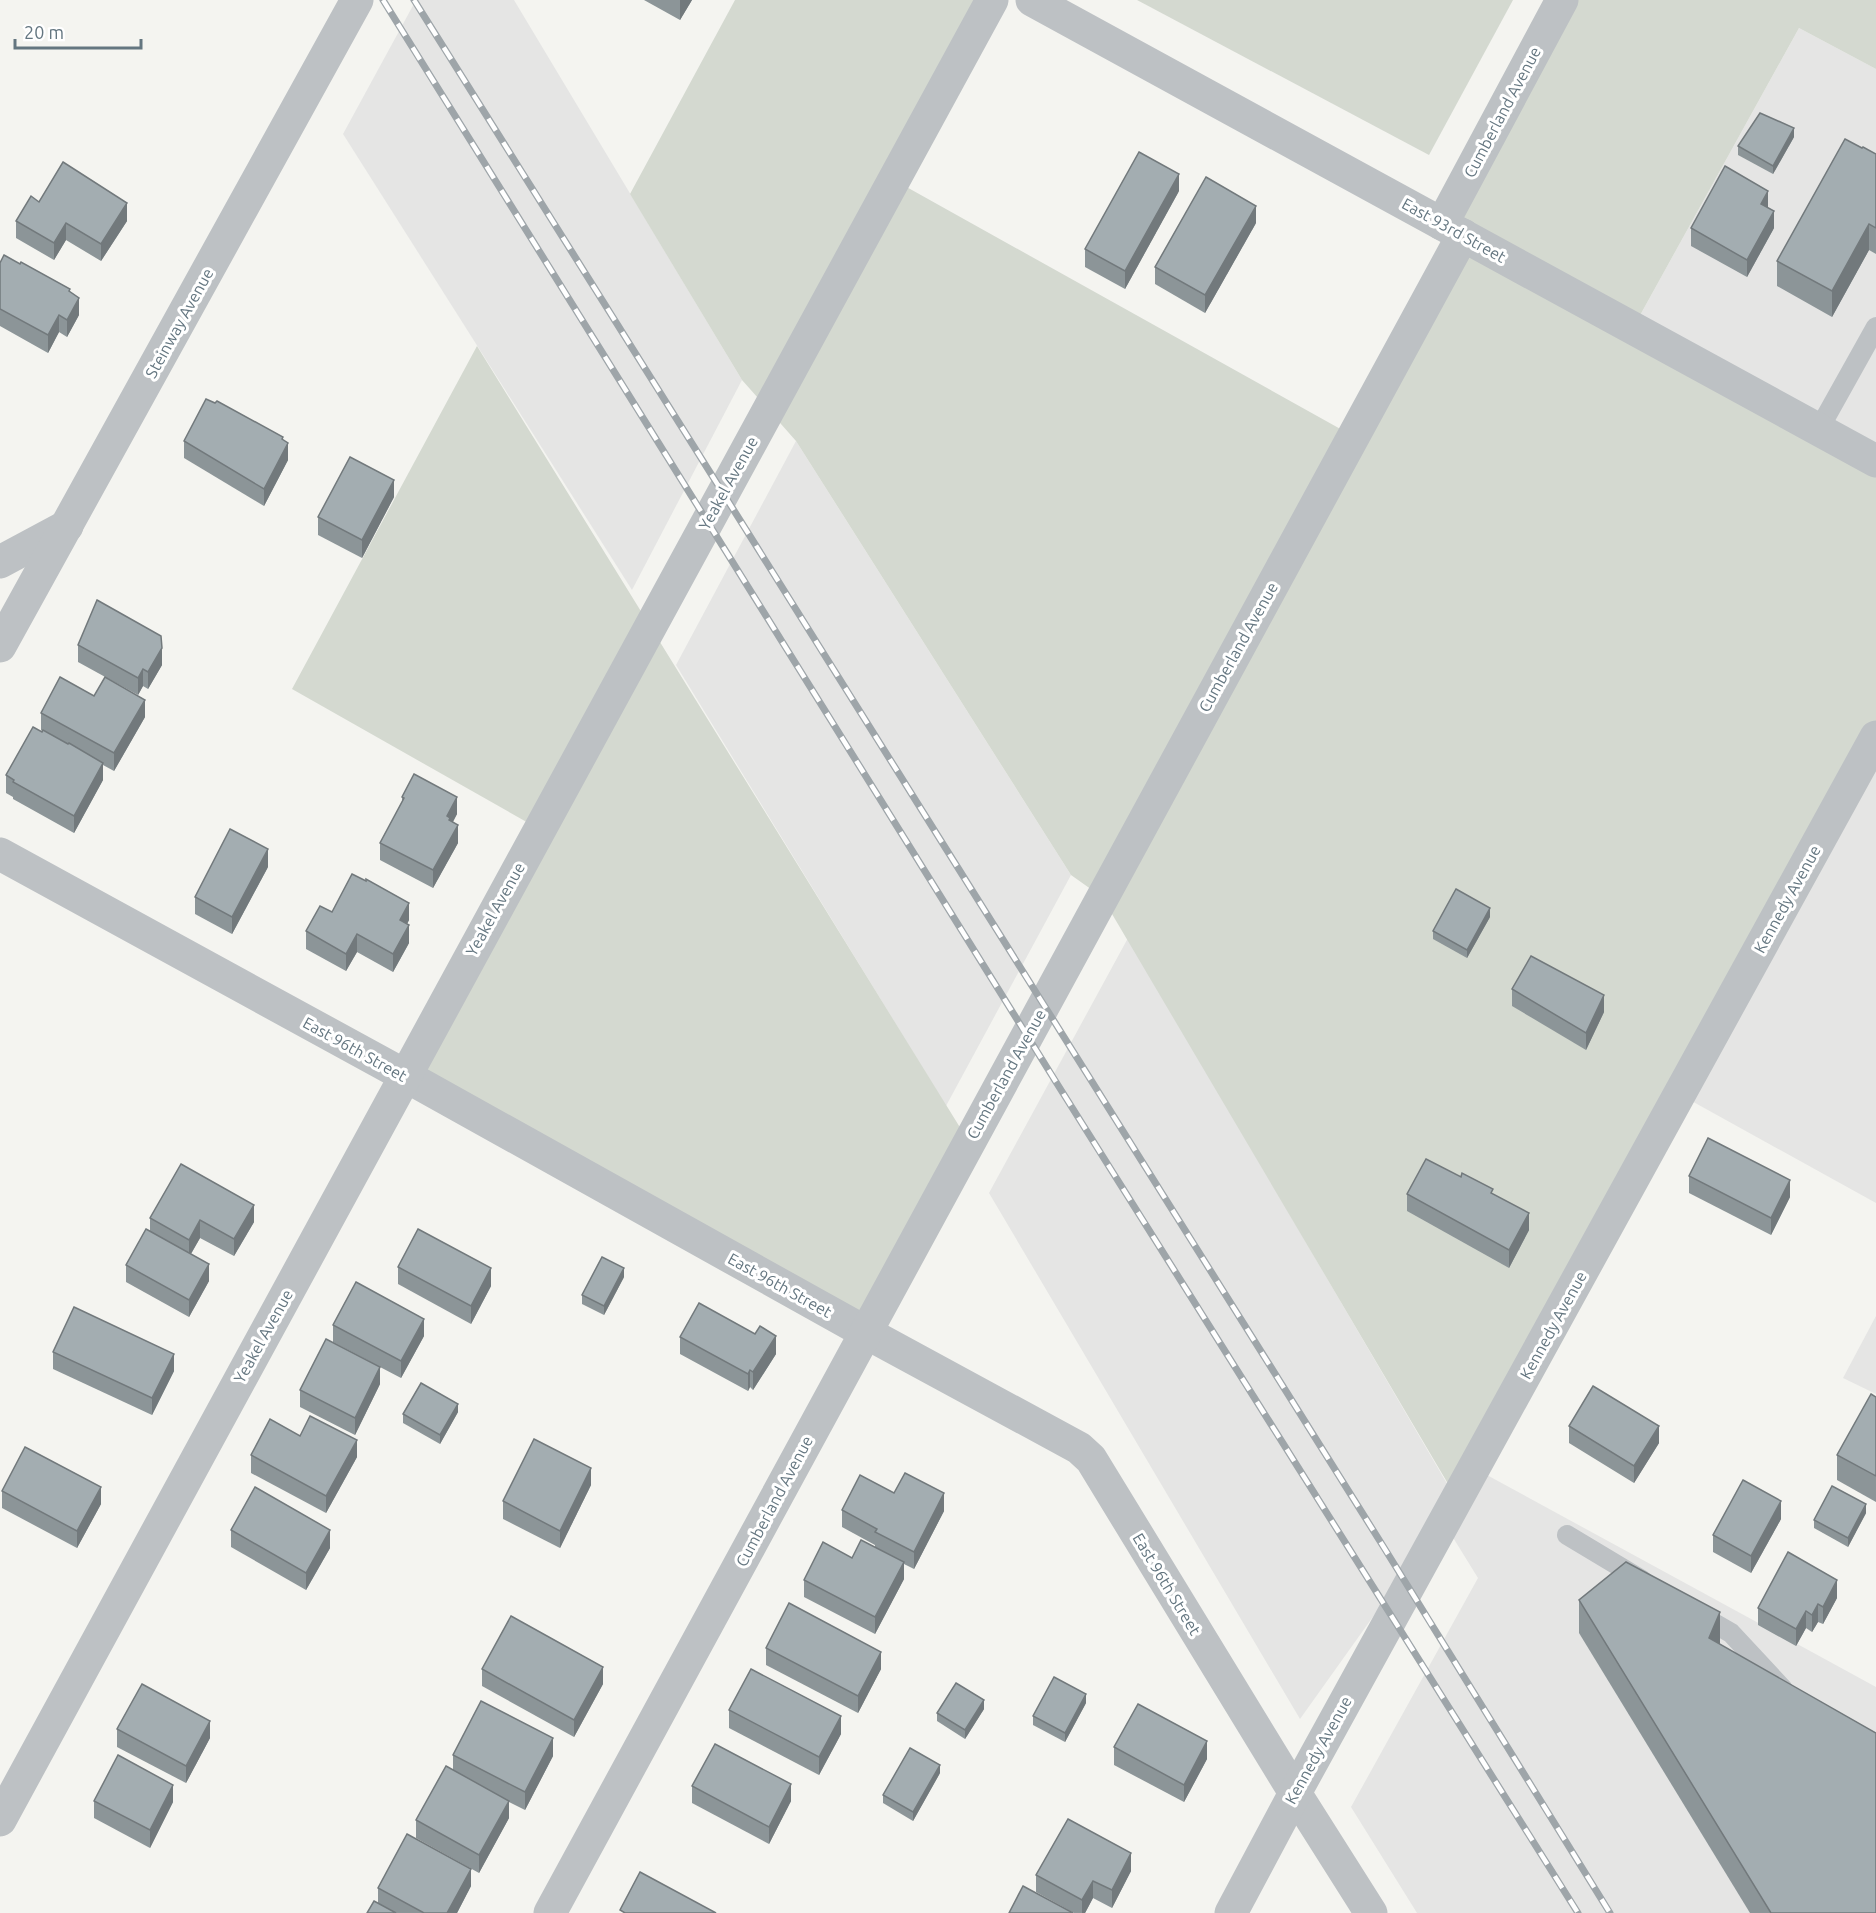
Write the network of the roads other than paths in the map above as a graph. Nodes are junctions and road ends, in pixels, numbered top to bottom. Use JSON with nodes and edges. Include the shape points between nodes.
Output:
{"nodes":[{"id":1,"x":357,"y":0,"type":"edge"},
{"id":2,"x":992,"y":0,"type":"edge"},
{"id":3,"x":1032,"y":0,"type":"edge"},
{"id":4,"x":1562,"y":0,"type":"edge"},
{"id":5,"x":1452,"y":229,"type":"junction"},
{"id":6,"x":1876,"y":327,"type":"edge"},
{"id":7,"x":1819,"y":429,"type":"junction"},
{"id":8,"x":1876,"y":461,"type":"edge"},
{"id":9,"x":68,"y":526,"type":"junction"},
{"id":10,"x":0,"y":562,"type":"edge"},
{"id":11,"x":0,"y":646,"type":"edge"},
{"id":12,"x":1876,"y":737,"type":"edge"},
{"id":13,"x":0,"y":854,"type":"edge"},
{"id":14,"x":404,"y":1075,"type":"junction"},
{"id":15,"x":865,"y":1332,"type":"junction"},
{"id":16,"x":1567,"y":1535,"type":"dead end"},
{"id":17,"x":1655,"y":1588,"type":"edge"},
{"id":18,"x":1684,"y":1605,"type":"edge"},
{"id":19,"x":1797,"y":1698,"type":"edge"},
{"id":20,"x":1295,"y":1793,"type":"junction"},
{"id":21,"x":0,"y":1820,"type":"edge"},
{"id":22,"x":550,"y":1913,"type":"edge"},
{"id":23,"x":1231,"y":1913,"type":"edge"},
{"id":24,"x":1371,"y":1913,"type":"edge"}],
"edges":[{"from":1,"to":9,"type":"street","name":"Steinway Avenue"},
{"from":2,"to":14,"type":"street","name":"Yeakel Avenue"},
{"from":3,"to":5,"type":"street","name":"East 93rd Street"},
{"from":4,"to":5,"type":"street","name":"Cumberland Avenue"},
{"from":5,"to":7,"type":"street","name":"East 93rd Street"},
{"from":5,"to":15,"type":"street","name":"Cumberland Avenue"},
{"from":6,"to":7,"type":"lane"},
{"from":7,"to":8,"type":"street","name":"East 93rd Street"},
{"from":9,"to":10,"type":"street"},
{"from":9,"to":11,"type":"street","name":"Steinway Avenue"},
{"from":12,"to":20,"type":"street","name":"Kennedy Avenue"},
{"from":13,"to":14,"type":"street","name":"East 96th Street"},
{"from":14,"to":15,"type":"street","name":"East 96th Street"},
{"from":14,"to":21,"type":"street","name":"Yeakel Avenue"},
{"from":15,"to":20,"type":"street","name":"East 96th Street","via":[[1079,1448],[1091,1459]]},
{"from":15,"to":22,"type":"street","name":"Cumberland Avenue"},
{"from":16,"to":17,"type":"lane"},
{"from":18,"to":19,"type":"lane","via":[[1731,1633],[1787,1693]]},
{"from":20,"to":23,"type":"street","name":"Kennedy Avenue"},
{"from":20,"to":24,"type":"street","name":"East 96th Street"}]}
